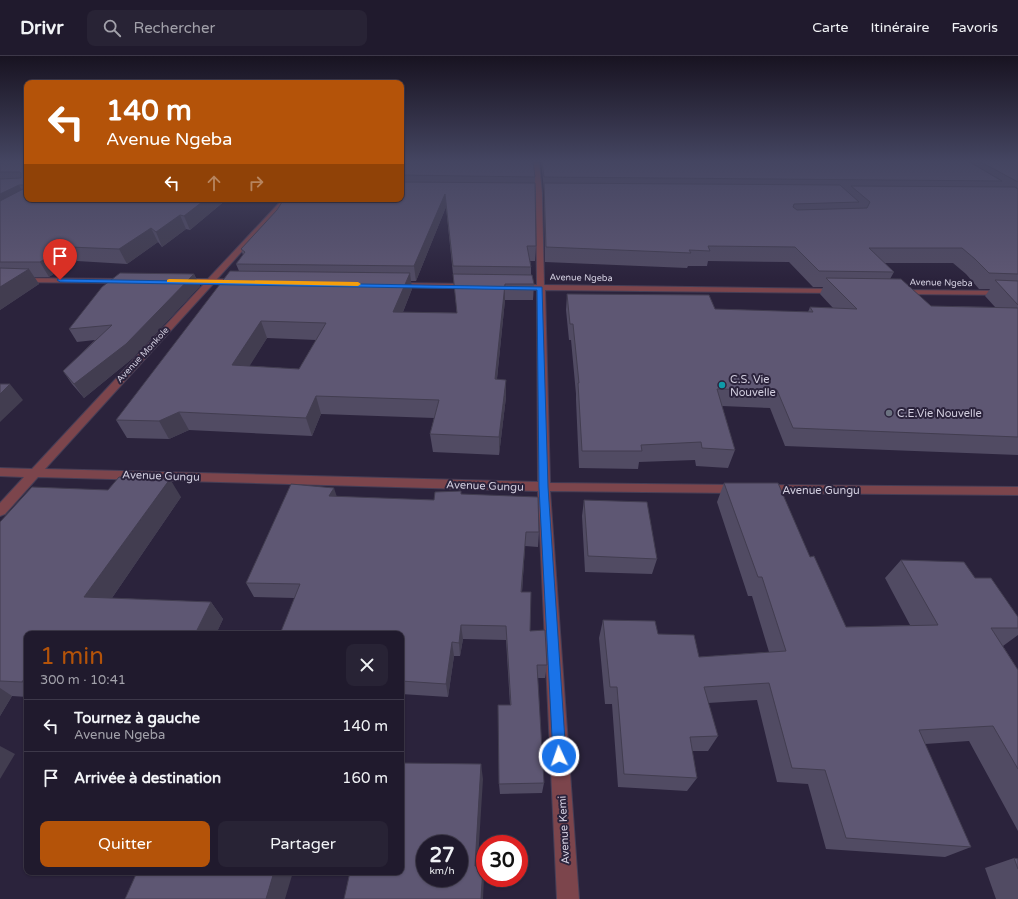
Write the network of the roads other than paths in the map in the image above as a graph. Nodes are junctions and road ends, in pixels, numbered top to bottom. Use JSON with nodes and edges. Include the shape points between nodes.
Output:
{"nodes":[{"id":1,"x":539,"y":200,"type":"edge"},
{"id":2,"x":283,"y":202,"type":"edge"},
{"id":3,"x":0,"y":280,"type":"edge"},
{"id":4,"x":132,"y":281,"type":"edge"},
{"id":5,"x":172,"y":281,"type":"edge"},
{"id":6,"x":210,"y":281,"type":"junction"},
{"id":7,"x":242,"y":282,"type":"edge"},
{"id":8,"x":383,"y":285,"type":"edge"},
{"id":9,"x":477,"y":287,"type":"edge"},
{"id":10,"x":508,"y":287,"type":"edge"},
{"id":11,"x":540,"y":288,"type":"junction"},
{"id":12,"x":843,"y":291,"type":"edge"},
{"id":13,"x":890,"y":292,"type":"edge"},
{"id":14,"x":1018,"y":294,"type":"edge"},
{"id":15,"x":0,"y":472,"type":"edge"},
{"id":16,"x":35,"y":472,"type":"junction"},
{"id":17,"x":544,"y":487,"type":"junction"},
{"id":18,"x":1018,"y":491,"type":"edge"},
{"id":19,"x":0,"y":510,"type":"edge"},
{"id":20,"x":568,"y":899,"type":"edge"}],
"edges":[{"from":1,"to":11,"type":"street","name":"Avenue Kemi"},
{"from":2,"to":6,"type":"street","name":"Avenue Monkole"},
{"from":3,"to":4,"type":"street"},
{"from":5,"to":6,"type":"street"},
{"from":6,"to":7,"type":"street"},
{"from":6,"to":16,"type":"street","name":"Avenue Monkole"},
{"from":8,"to":9,"type":"street"},
{"from":10,"to":11,"type":"street","name":"Avenue Ngeba"},
{"from":11,"to":12,"type":"street","name":"Avenue Ngeba"},
{"from":11,"to":17,"type":"street","name":"Avenue Kemi"},
{"from":13,"to":14,"type":"street","name":"Avenue Ngeba"},
{"from":15,"to":16,"type":"street","name":"Avenue Gungu"},
{"from":16,"to":17,"type":"street","name":"Avenue Gungu"},
{"from":16,"to":19,"type":"street","name":"Avenue Monkole"},
{"from":17,"to":18,"type":"street","name":"Avenue Gungu"},
{"from":17,"to":20,"type":"street","name":"Avenue Kemi"}]}
